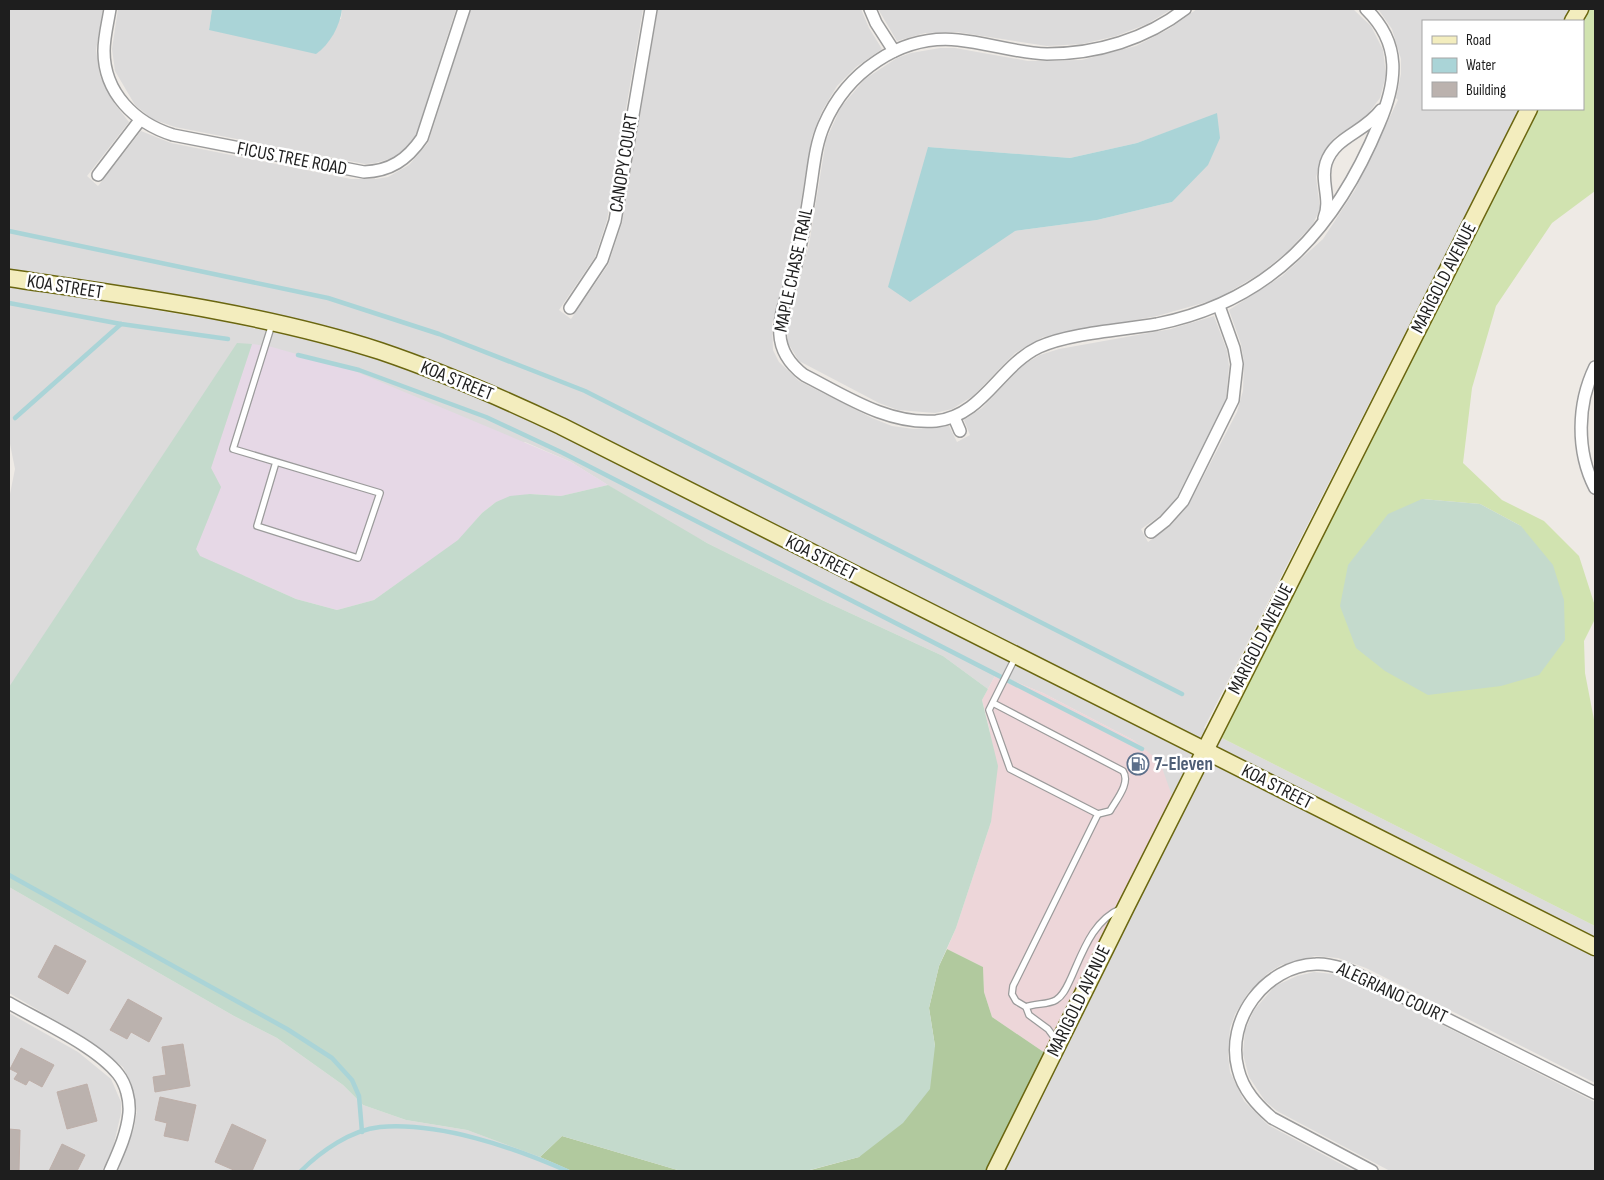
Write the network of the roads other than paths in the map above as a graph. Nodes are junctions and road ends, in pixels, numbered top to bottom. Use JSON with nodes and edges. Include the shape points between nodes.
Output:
{"nodes":[{"id":1,"x":110,"y":9,"type":"edge"},
{"id":2,"x":464,"y":9,"type":"edge"},
{"id":3,"x":651,"y":9,"type":"edge"},
{"id":4,"x":870,"y":9,"type":"edge"},
{"id":5,"x":1185,"y":9,"type":"edge"},
{"id":6,"x":1366,"y":9,"type":"edge"},
{"id":7,"x":894,"y":51,"type":"junction"},
{"id":8,"x":1387,"y":102,"type":"junction"},
{"id":9,"x":1528,"y":110,"type":"edge"},
{"id":10,"x":140,"y":120,"type":"junction"},
{"id":11,"x":98,"y":175,"type":"dead end"},
{"id":12,"x":1320,"y":228,"type":"junction"},
{"id":13,"x":9,"y":278,"type":"edge"},
{"id":14,"x":1219,"y":306,"type":"junction"},
{"id":15,"x":570,"y":308,"type":"dead end"},
{"id":16,"x":272,"y":324,"type":"junction"},
{"id":17,"x":1595,"y":367,"type":"edge"},
{"id":18,"x":954,"y":417,"type":"junction"},
{"id":19,"x":960,"y":432,"type":"dead end"},
{"id":20,"x":276,"y":462,"type":"junction"},
{"id":21,"x":1595,"y":488,"type":"edge"},
{"id":22,"x":1151,"y":532,"type":"dead end"},
{"id":23,"x":1016,"y":656,"type":"junction"},
{"id":24,"x":993,"y":703,"type":"junction"},
{"id":25,"x":1205,"y":751,"type":"junction"},
{"id":26,"x":1098,"y":814,"type":"junction"},
{"id":27,"x":1126,"y":907,"type":"junction"},
{"id":28,"x":1595,"y":947,"type":"edge"},
{"id":29,"x":9,"y":1003,"type":"edge"},
{"id":30,"x":1026,"y":1007,"type":"junction"},
{"id":31,"x":1058,"y":1044,"type":"junction"},
{"id":32,"x":1595,"y":1093,"type":"edge"},
{"id":33,"x":110,"y":1171,"type":"edge"},
{"id":34,"x":995,"y":1171,"type":"edge"},
{"id":35,"x":1372,"y":1171,"type":"edge"}],
"edges":[{"from":1,"to":10,"type":"street","name":"FICUS TREE ROAD","via":[[104,50],[107,74],[120,98]]},
{"from":2,"to":10,"type":"street","name":"FICUS TREE ROAD","via":[[422,138],[406,158],[386,169],[364,172],[343,169],[172,135]]},
{"from":3,"to":15,"type":"street","name":"CANOPY COURT","via":[[615,221],[602,260]]},
{"from":4,"to":7,"type":"street"},
{"from":5,"to":7,"type":"street","name":"MAPLE CHASE TRAIL","via":[[1134,38],[1082,52],[1029,52],[948,40],[917,43]]},
{"from":6,"to":8,"type":"street","name":"MAPLE CHASE TRAIL","via":[[1385,34],[1393,60],[1394,75]]},
{"from":7,"to":18,"type":"street","name":"MAPLE CHASE TRAIL","via":[[871,64],[851,82],[834,103],[823,127],[802,244],[779,325],[780,346],[793,367],[804,375],[876,411],[914,421]]},
{"from":8,"to":12,"type":"street","name":"MAPLE CHASE TRAIL","via":[[1348,187]]},
{"from":8,"to":12,"type":"street","via":[[1372,122],[1340,142],[1330,156],[1324,177],[1327,210]]},
{"from":9,"to":25,"type":"main road","name":"MARIGOLD AVENUE"},
{"from":10,"to":11,"type":"street"},
{"from":12,"to":14,"type":"street","name":"MAPLE CHASE TRAIL","via":[[1278,270]]},
{"from":13,"to":16,"type":"main road","name":"KOA STREET","via":[[218,312]]},
{"from":14,"to":18,"type":"street","name":"MAPLE CHASE TRAIL","via":[[1157,324],[1045,345],[1019,359],[977,403]]},
{"from":14,"to":22,"type":"street","via":[[1237,364],[1233,400],[1183,501],[1165,522]]},
{"from":16,"to":20,"type":"lane","via":[[233,449]]},
{"from":16,"to":23,"type":"main road","name":"KOA STREET","via":[[378,350],[467,382],[562,426]]},
{"from":17,"to":21,"type":"street","via":[[1581,418],[1585,460]]},
{"from":18,"to":19,"type":"street"},
{"from":20,"to":20,"type":"lane","via":[[380,493],[358,558],[257,526]]},
{"from":23,"to":24,"type":"lane"},
{"from":23,"to":25,"type":"main road","name":"KOA STREET"},
{"from":24,"to":26,"type":"lane","via":[[989,710],[1010,769]]},
{"from":24,"to":26,"type":"lane","via":[[1123,771],[1125,783],[1110,811]]},
{"from":25,"to":27,"type":"main road","name":"MARIGOLD AVENUE"},
{"from":25,"to":28,"type":"main road","name":"KOA STREET"},
{"from":26,"to":30,"type":"lane","via":[[1013,986],[1012,994],[1016,1001]]},
{"from":27,"to":30,"type":"lane","via":[[1109,914],[1097,924],[1063,994],[1052,1002]]},
{"from":27,"to":31,"type":"main road","name":"MARIGOLD AVENUE"},
{"from":29,"to":33,"type":"street","via":[[82,1045],[118,1074],[129,1112],[122,1142]]},
{"from":30,"to":31,"type":"lane","via":[[1029,1015],[1048,1029]]},
{"from":31,"to":34,"type":"main road","name":"MARIGOLD AVENUE"},
{"from":32,"to":35,"type":"street","name":"ALEGRIANO COURT","via":[[1349,970],[1314,964],[1283,973],[1262,988],[1241,1018],[1236,1056],[1242,1082],[1259,1107],[1272,1118]]}]}
